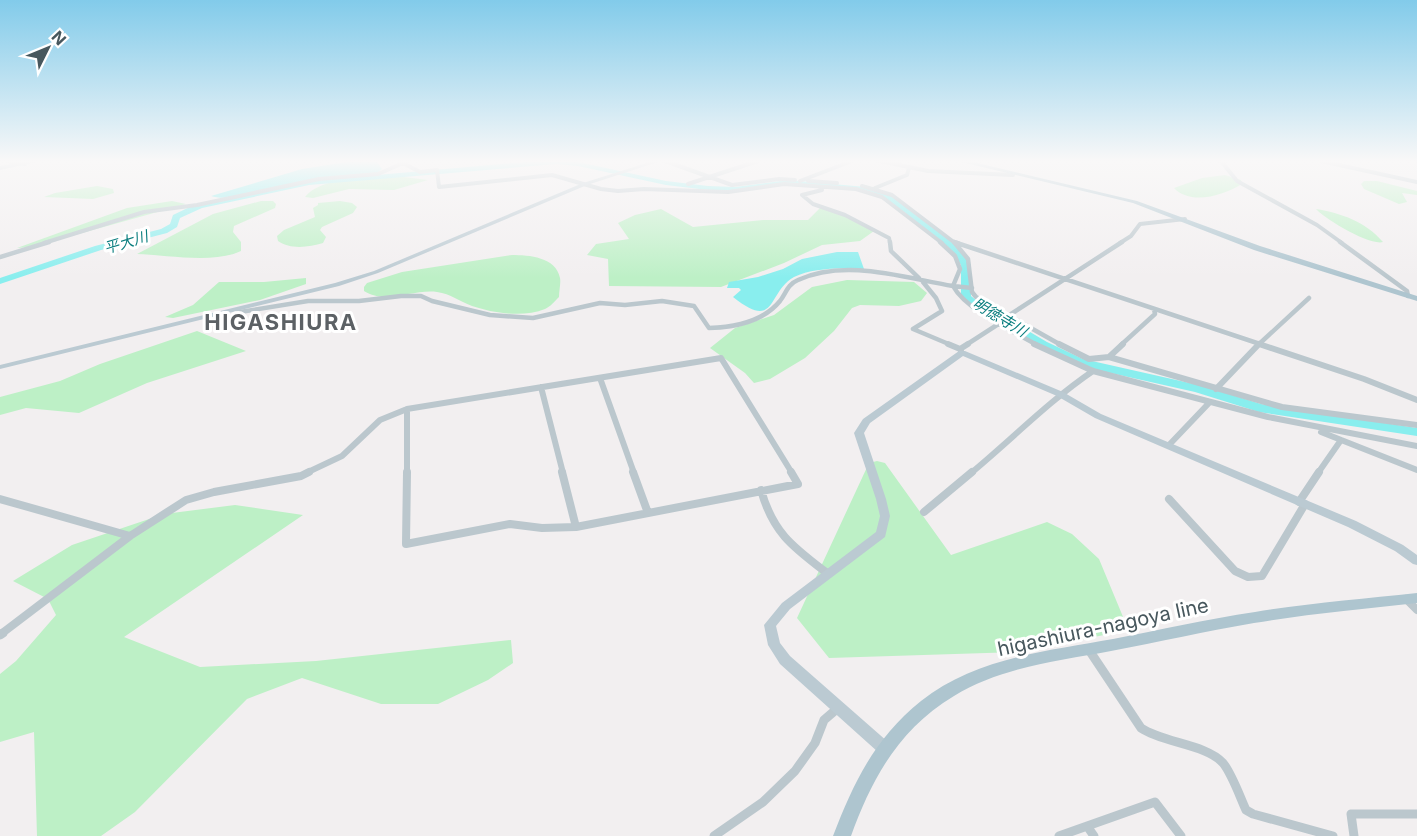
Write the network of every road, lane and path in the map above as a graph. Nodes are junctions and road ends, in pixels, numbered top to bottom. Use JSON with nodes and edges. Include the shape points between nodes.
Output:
{"nodes":[{"id":1,"x":220,"y":200,"type":"edge"},
{"id":2,"x":546,"y":200,"type":"edge"},
{"id":3,"x":806,"y":200,"type":"edge"},
{"id":4,"x":886,"y":200,"type":"edge"},
{"id":5,"x":899,"y":200,"type":"edge"},
{"id":6,"x":1126,"y":200,"type":"edge"},
{"id":7,"x":1272,"y":200,"type":"edge"},
{"id":8,"x":1185,"y":219,"type":"junction"},
{"id":9,"x":954,"y":242,"type":"junction"},
{"id":10,"x":0,"y":257,"type":"edge"},
{"id":11,"x":1065,"y":279,"type":"junction"},
{"id":12,"x":921,"y":281,"type":"junction"},
{"id":13,"x":954,"y":286,"type":"junction"},
{"id":14,"x":970,"y":288,"type":"junction"},
{"id":15,"x":1408,"y":296,"type":"junction"},
{"id":16,"x":1309,"y":298,"type":"dead end"},
{"id":17,"x":1417,"y":298,"type":"edge"},
{"id":18,"x":1154,"y":309,"type":"junction"},
{"id":19,"x":238,"y":310,"type":"junction"},
{"id":20,"x":1008,"y":316,"type":"junction"},
{"id":21,"x":1000,"y":323,"type":"junction"},
{"id":22,"x":1259,"y":344,"type":"junction"},
{"id":23,"x":961,"y":351,"type":"junction"},
{"id":24,"x":1109,"y":357,"type":"junction"},
{"id":25,"x":0,"y":368,"type":"edge"},
{"id":26,"x":1093,"y":371,"type":"junction"},
{"id":27,"x":600,"y":378,"type":"junction"},
{"id":28,"x":541,"y":387,"type":"junction"},
{"id":29,"x":1216,"y":389,"type":"junction"},
{"id":30,"x":1060,"y":394,"type":"junction"},
{"id":31,"x":1417,"y":400,"type":"edge"},
{"id":32,"x":1209,"y":403,"type":"junction"},
{"id":33,"x":407,"y":409,"type":"junction"},
{"id":34,"x":1417,"y":425,"type":"edge"},
{"id":35,"x":1307,"y":426,"type":"junction"},
{"id":36,"x":1341,"y":440,"type":"junction"},
{"id":37,"x":1169,"y":445,"type":"junction"},
{"id":38,"x":1417,"y":447,"type":"edge"},
{"id":39,"x":1417,"y":470,"type":"edge"},
{"id":40,"x":761,"y":490,"type":"junction"},
{"id":41,"x":0,"y":499,"type":"edge"},
{"id":42,"x":1169,"y":499,"type":"dead end"},
{"id":43,"x":1302,"y":503,"type":"junction"},
{"id":44,"x":924,"y":512,"type":"dead end"},
{"id":45,"x":648,"y":513,"type":"junction"},
{"id":46,"x":576,"y":527,"type":"junction"},
{"id":47,"x":130,"y":536,"type":"junction"},
{"id":48,"x":1417,"y":561,"type":"edge"},
{"id":49,"x":827,"y":573,"type":"junction"},
{"id":50,"x":1414,"y":603,"type":"edge"},
{"id":51,"x":0,"y":636,"type":"edge"},
{"id":52,"x":1089,"y":650,"type":"junction"},
{"id":53,"x":838,"y":708,"type":"junction"},
{"id":54,"x":883,"y":747,"type":"junction"},
{"id":55,"x":1417,"y":814,"type":"edge"},
{"id":56,"x":1087,"y":826,"type":"junction"},
{"id":57,"x":714,"y":836,"type":"edge"},
{"id":58,"x":842,"y":836,"type":"edge"},
{"id":59,"x":1059,"y":836,"type":"edge"},
{"id":60,"x":1094,"y":836,"type":"edge"},
{"id":61,"x":1181,"y":836,"type":"edge"},
{"id":62,"x":1333,"y":836,"type":"edge"},
{"id":63,"x":1354,"y":836,"type":"edge"}],
"edges":[{"from":1,"to":10,"type":"street","via":[[144,212]]},
{"from":2,"to":19,"type":"street","via":[[359,278]]},
{"from":3,"to":12,"type":"street","via":[[851,217],[889,238],[891,251]]},
{"from":4,"to":13,"type":"street","via":[[957,260],[960,269]]},
{"from":5,"to":9,"type":"street"},
{"from":6,"to":8,"type":"main road"},
{"from":7,"to":15,"type":"street","via":[[1317,225],[1407,291]]},
{"from":8,"to":11,"type":"street","via":[[1140,224],[1131,236]]},
{"from":8,"to":15,"type":"main road","via":[[1250,245]]},
{"from":9,"to":11,"type":"street"},
{"from":9,"to":14,"type":"street","via":[[968,260]]},
{"from":11,"to":18,"type":"street"},
{"from":11,"to":20,"type":"street"},
{"from":12,"to":13,"type":"street"},
{"from":12,"to":19,"type":"street","via":[[901,274],[846,271],[806,276],[789,284],[773,308],[740,326],[727,328],[709,328],[694,306],[662,301],[596,303],[533,318],[490,315],[413,296],[308,301]]},
{"from":12,"to":23,"type":"street","via":[[942,311],[913,329]]},
{"from":13,"to":14,"type":"street"},
{"from":13,"to":21,"type":"street","via":[[962,299]]},
{"from":14,"to":20,"type":"street","via":[[976,297]]},
{"from":15,"to":17,"type":"main road"},
{"from":16,"to":22,"type":"street"},
{"from":18,"to":22,"type":"street"},
{"from":18,"to":24,"type":"street","via":[[1155,314]]},
{"from":19,"to":25,"type":"street"},
{"from":20,"to":24,"type":"street","via":[[1075,353],[1089,358]]},
{"from":21,"to":23,"type":"street"},
{"from":21,"to":26,"type":"street","via":[[1038,346]]},
{"from":22,"to":29,"type":"street"},
{"from":22,"to":31,"type":"street"},
{"from":23,"to":30,"type":"street"},
{"from":23,"to":49,"type":"street","via":[[866,421],[859,433],[885,516],[881,534]]},
{"from":24,"to":29,"type":"street"},
{"from":26,"to":30,"type":"street"},
{"from":26,"to":32,"type":"street"},
{"from":27,"to":28,"type":"street"},
{"from":27,"to":40,"type":"street","via":[[721,358],[798,484]]},
{"from":27,"to":45,"type":"street"},
{"from":28,"to":33,"type":"street"},
{"from":28,"to":46,"type":"street"},
{"from":29,"to":34,"type":"street","via":[[1282,407]]},
{"from":30,"to":37,"type":"street","via":[[1098,416]]},
{"from":30,"to":44,"type":"street","via":[[1022,431]]},
{"from":32,"to":35,"type":"street"},
{"from":32,"to":37,"type":"street"},
{"from":33,"to":46,"type":"street","via":[[406,544],[510,524]]},
{"from":33,"to":47,"type":"street","via":[[380,420],[342,456],[315,470],[186,500]]},
{"from":35,"to":36,"type":"street"},
{"from":35,"to":38,"type":"street"},
{"from":36,"to":39,"type":"street"},
{"from":36,"to":43,"type":"street"},
{"from":37,"to":43,"type":"street"},
{"from":40,"to":45,"type":"street"},
{"from":40,"to":49,"type":"street","via":[[767,515],[782,538]]},
{"from":41,"to":47,"type":"street"},
{"from":42,"to":43,"type":"street","via":[[1235,571],[1256,578],[1262,576]]},
{"from":43,"to":48,"type":"street","via":[[1375,535]]},
{"from":45,"to":46,"type":"street"},
{"from":47,"to":51,"type":"street"},
{"from":49,"to":53,"type":"street","via":[[786,606],[770,625],[774,645],[785,660]]},
{"from":50,"to":52,"type":"main road","name":"higashiura-nagoya line","via":[[1315,608]]},
{"from":52,"to":54,"type":"main road","name":"higashiura-nagoya line","via":[[1004,668],[958,686],[929,704]]},
{"from":52,"to":62,"type":"street","via":[[1141,728],[1208,753],[1222,764],[1246,810]]},
{"from":53,"to":54,"type":"street"},
{"from":53,"to":57,"type":"street","via":[[824,720],[815,743],[795,771],[763,802]]},
{"from":54,"to":58,"type":"main road","name":"higashiura-nagoya line","via":[[860,787]]},
{"from":55,"to":63,"type":"street","via":[[1351,814]]},
{"from":56,"to":59,"type":"street"},
{"from":56,"to":60,"type":"street"},
{"from":56,"to":61,"type":"street","via":[[1155,802]]}]}
